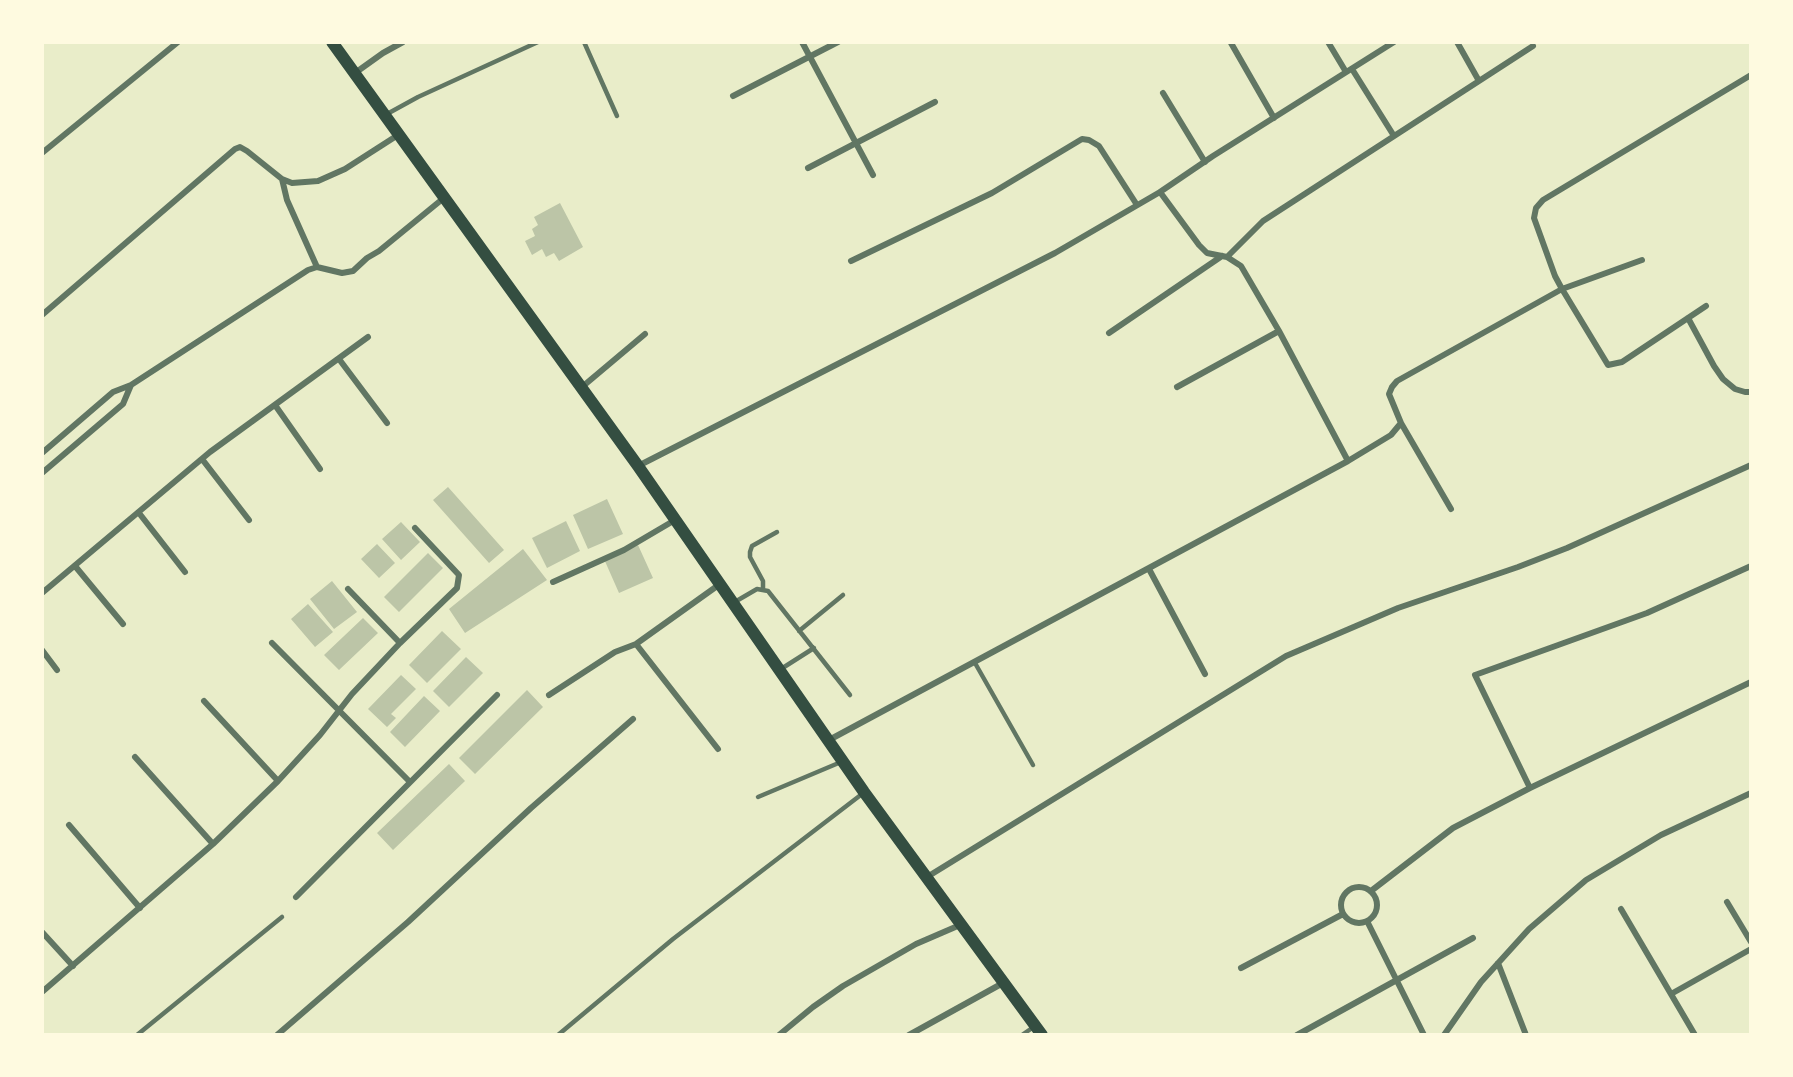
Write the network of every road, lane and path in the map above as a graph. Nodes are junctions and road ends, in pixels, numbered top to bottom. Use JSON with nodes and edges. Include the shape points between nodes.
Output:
{"nodes":[{"id":1,"x":178,"y":42,"type":"edge"},
{"id":2,"x":332,"y":42,"type":"edge"},
{"id":3,"x":402,"y":42,"type":"edge"},
{"id":4,"x":538,"y":42,"type":"edge"},
{"id":5,"x":584,"y":42,"type":"edge"},
{"id":6,"x":802,"y":42,"type":"edge"},
{"id":7,"x":838,"y":42,"type":"edge"},
{"id":8,"x":1328,"y":42,"type":"edge"},
{"id":9,"x":1394,"y":42,"type":"edge"},
{"id":10,"x":1457,"y":42,"type":"edge"},
{"id":11,"x":1231,"y":43,"type":"edge"},
{"id":12,"x":1533,"y":46,"type":"dead end"},
{"id":13,"x":809,"y":57,"type":"junction"},
{"id":14,"x":1349,"y":70,"type":"junction"},
{"id":15,"x":354,"y":74,"type":"junction"},
{"id":16,"x":1751,"y":75,"type":"edge"},
{"id":17,"x":1479,"y":81,"type":"junction"},
{"id":18,"x":1163,"y":93,"type":"dead end"},
{"id":19,"x":733,"y":96,"type":"dead end"},
{"id":20,"x":935,"y":102,"type":"dead end"},
{"id":21,"x":385,"y":116,"type":"junction"},
{"id":22,"x":617,"y":116,"type":"dead end"},
{"id":23,"x":1274,"y":118,"type":"junction"},
{"id":24,"x":398,"y":135,"type":"junction"},
{"id":25,"x":1394,"y":136,"type":"junction"},
{"id":26,"x":855,"y":143,"type":"junction"},
{"id":27,"x":42,"y":153,"type":"edge"},
{"id":28,"x":1205,"y":162,"type":"junction"},
{"id":29,"x":808,"y":168,"type":"dead end"},
{"id":30,"x":873,"y":175,"type":"dead end"},
{"id":31,"x":282,"y":179,"type":"junction"},
{"id":32,"x":1160,"y":192,"type":"junction"},
{"id":33,"x":445,"y":197,"type":"junction"},
{"id":34,"x":1137,"y":205,"type":"junction"},
{"id":35,"x":1225,"y":256,"type":"junction"},
{"id":36,"x":1642,"y":260,"type":"dead end"},
{"id":37,"x":851,"y":261,"type":"dead end"},
{"id":38,"x":316,"y":267,"type":"junction"},
{"id":39,"x":1562,"y":289,"type":"junction"},
{"id":40,"x":1706,"y":306,"type":"dead end"},
{"id":41,"x":42,"y":315,"type":"edge"},
{"id":42,"x":1688,"y":318,"type":"junction"},
{"id":43,"x":1279,"y":331,"type":"junction"},
{"id":44,"x":1109,"y":333,"type":"dead end"},
{"id":45,"x":645,"y":334,"type":"dead end"},
{"id":46,"x":368,"y":338,"type":"dead end"},
{"id":47,"x":339,"y":359,"type":"junction"},
{"id":48,"x":131,"y":385,"type":"junction"},
{"id":49,"x":581,"y":387,"type":"junction"},
{"id":50,"x":1177,"y":387,"type":"dead end"},
{"id":51,"x":1751,"y":392,"type":"edge"},
{"id":52,"x":275,"y":405,"type":"junction"},
{"id":53,"x":387,"y":423,"type":"dead end"},
{"id":54,"x":1401,"y":423,"type":"junction"},
{"id":55,"x":42,"y":453,"type":"edge"},
{"id":56,"x":202,"y":459,"type":"junction"},
{"id":57,"x":1348,"y":461,"type":"junction"},
{"id":58,"x":1751,"y":465,"type":"edge"},
{"id":59,"x":638,"y":466,"type":"junction"},
{"id":60,"x":320,"y":469,"type":"dead end"},
{"id":61,"x":42,"y":473,"type":"edge"},
{"id":62,"x":1451,"y":509,"type":"dead end"},
{"id":63,"x":139,"y":513,"type":"junction"},
{"id":64,"x":249,"y":520,"type":"dead end"},
{"id":65,"x":675,"y":520,"type":"junction"},
{"id":66,"x":415,"y":528,"type":"dead end"},
{"id":67,"x":777,"y":532,"type":"dead end"},
{"id":68,"x":75,"y":566,"type":"junction"},
{"id":69,"x":1751,"y":566,"type":"edge"},
{"id":70,"x":1149,"y":569,"type":"junction"},
{"id":71,"x":185,"y":572,"type":"dead end"},
{"id":72,"x":553,"y":582,"type":"dead end"},
{"id":73,"x":720,"y":584,"type":"junction"},
{"id":74,"x":348,"y":589,"type":"dead end"},
{"id":75,"x":763,"y":589,"type":"junction"},
{"id":76,"x":42,"y":593,"type":"edge"},
{"id":77,"x":843,"y":595,"type":"dead end"},
{"id":78,"x":733,"y":603,"type":"junction"},
{"id":79,"x":123,"y":624,"type":"dead end"},
{"id":80,"x":799,"y":631,"type":"junction"},
{"id":81,"x":273,"y":643,"type":"dead end"},
{"id":82,"x":400,"y":643,"type":"junction"},
{"id":83,"x":636,"y":644,"type":"junction"},
{"id":84,"x":814,"y":648,"type":"junction"},
{"id":85,"x":42,"y":651,"type":"edge"},
{"id":86,"x":975,"y":663,"type":"junction"},
{"id":87,"x":57,"y":670,"type":"dead end"},
{"id":88,"x":780,"y":670,"type":"junction"},
{"id":89,"x":1205,"y":674,"type":"dead end"},
{"id":90,"x":1751,"y":682,"type":"edge"},
{"id":91,"x":497,"y":695,"type":"dead end"},
{"id":92,"x":549,"y":695,"type":"dead end"},
{"id":93,"x":850,"y":695,"type":"dead end"},
{"id":94,"x":204,"y":701,"type":"dead end"},
{"id":95,"x":338,"y":711,"type":"junction"},
{"id":96,"x":633,"y":719,"type":"dead end"},
{"id":97,"x":829,"y":740,"type":"junction"},
{"id":98,"x":718,"y":749,"type":"dead end"},
{"id":99,"x":135,"y":756,"type":"dead end"},
{"id":100,"x":843,"y":760,"type":"junction"},
{"id":101,"x":1033,"y":765,"type":"dead end"},
{"id":102,"x":279,"y":781,"type":"junction"},
{"id":103,"x":410,"y":782,"type":"junction"},
{"id":104,"x":1530,"y":788,"type":"junction"},
{"id":105,"x":864,"y":792,"type":"junction"},
{"id":106,"x":1751,"y":793,"type":"edge"},
{"id":107,"x":758,"y":797,"type":"dead end"},
{"id":108,"x":69,"y":825,"type":"dead end"},
{"id":109,"x":213,"y":844,"type":"junction"},
{"id":110,"x":927,"y":877,"type":"junction"},
{"id":111,"x":1371,"y":891,"type":"junction"},
{"id":112,"x":296,"y":897,"type":"dead end"},
{"id":113,"x":1727,"y":902,"type":"dead end"},
{"id":114,"x":140,"y":908,"type":"junction"},
{"id":115,"x":1621,"y":909,"type":"dead end"},
{"id":116,"x":1343,"y":914,"type":"junction"},
{"id":117,"x":282,"y":917,"type":"dead end"},
{"id":118,"x":1367,"y":921,"type":"junction"},
{"id":119,"x":960,"y":925,"type":"junction"},
{"id":120,"x":42,"y":932,"type":"edge"},
{"id":121,"x":1473,"y":938,"type":"dead end"},
{"id":122,"x":1751,"y":942,"type":"edge"},
{"id":123,"x":1751,"y":949,"type":"edge"},
{"id":124,"x":1498,"y":963,"type":"junction"},
{"id":125,"x":73,"y":966,"type":"junction"},
{"id":126,"x":1241,"y":968,"type":"dead end"},
{"id":127,"x":1396,"y":980,"type":"junction"},
{"id":128,"x":1003,"y":983,"type":"junction"},
{"id":129,"x":42,"y":992,"type":"edge"},
{"id":130,"x":1671,"y":994,"type":"junction"},
{"id":131,"x":1039,"y":1030,"type":"edge"},
{"id":132,"x":137,"y":1035,"type":"edge"},
{"id":133,"x":277,"y":1035,"type":"edge"},
{"id":134,"x":558,"y":1035,"type":"edge"},
{"id":135,"x":779,"y":1035,"type":"edge"},
{"id":136,"x":909,"y":1035,"type":"edge"},
{"id":137,"x":1022,"y":1035,"type":"edge"},
{"id":138,"x":1297,"y":1035,"type":"edge"},
{"id":139,"x":1424,"y":1035,"type":"edge"},
{"id":140,"x":1444,"y":1035,"type":"edge"},
{"id":141,"x":1526,"y":1035,"type":"edge"},
{"id":142,"x":1695,"y":1035,"type":"edge"}],
"edges":[{"from":1,"to":27,"type":"street"},
{"from":2,"to":15,"type":"main road"},
{"from":3,"to":15,"type":"street"},
{"from":4,"to":21,"type":"lane"},
{"from":5,"to":22,"type":"lane"},
{"from":6,"to":13,"type":"street"},
{"from":7,"to":13,"type":"street"},
{"from":8,"to":14,"type":"street"},
{"from":9,"to":14,"type":"street"},
{"from":10,"to":17,"type":"street"},
{"from":11,"to":23,"type":"street"},
{"from":12,"to":17,"type":"street"},
{"from":13,"to":19,"type":"street"},
{"from":13,"to":26,"type":"street"},
{"from":14,"to":23,"type":"street"},
{"from":14,"to":25,"type":"street"},
{"from":15,"to":21,"type":"main road"},
{"from":16,"to":39,"type":"street","via":[[1543,200],[1534,218]]},
{"from":17,"to":25,"type":"street"},
{"from":18,"to":28,"type":"street"},
{"from":20,"to":26,"type":"street"},
{"from":21,"to":24,"type":"main road"},
{"from":23,"to":28,"type":"street"},
{"from":24,"to":31,"type":"street","via":[[345,169],[318,181],[292,183]]},
{"from":24,"to":33,"type":"main road"},
{"from":25,"to":35,"type":"street","via":[[1263,221]]},
{"from":26,"to":29,"type":"street"},
{"from":26,"to":30,"type":"street"},
{"from":28,"to":32,"type":"street"},
{"from":31,"to":38,"type":"street"},
{"from":31,"to":41,"type":"street","via":[[247,151],[235,148]]},
{"from":32,"to":34,"type":"street"},
{"from":32,"to":35,"type":"street","via":[[1199,246],[1207,253]]},
{"from":33,"to":38,"type":"street","via":[[352,271],[342,273]]},
{"from":33,"to":49,"type":"main road"},
{"from":34,"to":37,"type":"street","via":[[1099,146],[1082,139],[992,193]]},
{"from":34,"to":59,"type":"street","via":[[1055,253]]},
{"from":35,"to":43,"type":"street","via":[[1241,266]]},
{"from":35,"to":44,"type":"street"},
{"from":36,"to":39,"type":"street"},
{"from":38,"to":48,"type":"street"},
{"from":39,"to":42,"type":"street","via":[[1608,364],[1622,362]]},
{"from":39,"to":54,"type":"street","via":[[1397,381],[1389,394]]},
{"from":40,"to":42,"type":"street"},
{"from":42,"to":51,"type":"street","via":[[1723,379],[1735,389]]},
{"from":43,"to":50,"type":"street"},
{"from":43,"to":57,"type":"street"},
{"from":45,"to":49,"type":"street"},
{"from":46,"to":47,"type":"street"},
{"from":47,"to":52,"type":"street"},
{"from":47,"to":53,"type":"street"},
{"from":48,"to":55,"type":"street","via":[[113,392]]},
{"from":48,"to":61,"type":"street","via":[[123,404]]},
{"from":49,"to":59,"type":"main road"},
{"from":52,"to":56,"type":"street"},
{"from":52,"to":60,"type":"street"},
{"from":54,"to":57,"type":"street","via":[[1391,435]]},
{"from":54,"to":62,"type":"street"},
{"from":56,"to":63,"type":"street"},
{"from":56,"to":64,"type":"street"},
{"from":57,"to":70,"type":"street"},
{"from":58,"to":110,"type":"street","via":[[1567,548],[1398,608],[1286,656]]},
{"from":59,"to":65,"type":"main road"},
{"from":63,"to":68,"type":"street"},
{"from":63,"to":71,"type":"street"},
{"from":65,"to":72,"type":"street","via":[[624,550]]},
{"from":65,"to":73,"type":"main road"},
{"from":66,"to":82,"type":"street","via":[[459,575],[459,581],[457,588]]},
{"from":67,"to":75,"type":"lane","via":[[752,546],[750,552]]},
{"from":68,"to":76,"type":"street"},
{"from":68,"to":79,"type":"street"},
{"from":69,"to":104,"type":"street","via":[[1647,613],[1475,675]]},
{"from":70,"to":86,"type":"street"},
{"from":70,"to":89,"type":"street"},
{"from":73,"to":78,"type":"main road"},
{"from":73,"to":83,"type":"street"},
{"from":74,"to":82,"type":"street"},
{"from":75,"to":78,"type":"lane"},
{"from":75,"to":80,"type":"lane"},
{"from":77,"to":80,"type":"lane"},
{"from":78,"to":88,"type":"main road"},
{"from":80,"to":84,"type":"lane"},
{"from":81,"to":95,"type":"street"},
{"from":82,"to":95,"type":"street"},
{"from":83,"to":92,"type":"street","via":[[615,652]]},
{"from":83,"to":98,"type":"street"},
{"from":84,"to":88,"type":"lane"},
{"from":84,"to":93,"type":"lane"},
{"from":85,"to":87,"type":"street"},
{"from":86,"to":97,"type":"street"},
{"from":86,"to":101,"type":"lane"},
{"from":88,"to":97,"type":"main road"},
{"from":90,"to":104,"type":"street"},
{"from":91,"to":103,"type":"street"},
{"from":94,"to":102,"type":"street"},
{"from":95,"to":102,"type":"street"},
{"from":95,"to":103,"type":"street"},
{"from":96,"to":133,"type":"street"},
{"from":97,"to":100,"type":"main road"},
{"from":99,"to":109,"type":"street"},
{"from":100,"to":105,"type":"main road"},
{"from":100,"to":107,"type":"lane"},
{"from":102,"to":109,"type":"street"},
{"from":103,"to":112,"type":"street"},
{"from":104,"to":111,"type":"street","via":[[1453,828]]},
{"from":105,"to":110,"type":"main road"},
{"from":105,"to":134,"type":"lane","via":[[673,939]]},
{"from":106,"to":124,"type":"street","via":[[1661,835],[1586,880],[1529,928]]},
{"from":108,"to":114,"type":"street"},
{"from":109,"to":114,"type":"street"},
{"from":110,"to":119,"type":"main road"},
{"from":111,"to":116,"type":"street","via":[[1351,889],[1342,900]]},
{"from":111,"to":118,"type":"street","via":[[1376,911]]},
{"from":113,"to":122,"type":"street"},
{"from":114,"to":125,"type":"street"},
{"from":115,"to":130,"type":"street"},
{"from":116,"to":118,"type":"street","via":[[1354,922]]},
{"from":116,"to":126,"type":"street"},
{"from":117,"to":132,"type":"lane"},
{"from":118,"to":127,"type":"street"},
{"from":119,"to":128,"type":"main road"},
{"from":119,"to":135,"type":"street","via":[[916,944],[843,987]]},
{"from":120,"to":125,"type":"street"},
{"from":121,"to":127,"type":"street"},
{"from":123,"to":130,"type":"street"},
{"from":124,"to":140,"type":"street"},
{"from":124,"to":141,"type":"street"},
{"from":125,"to":129,"type":"street"},
{"from":127,"to":138,"type":"street"},
{"from":127,"to":139,"type":"street"},
{"from":128,"to":131,"type":"main road"},
{"from":128,"to":136,"type":"street"},
{"from":130,"to":142,"type":"street"},
{"from":131,"to":137,"type":"lane"}]}
